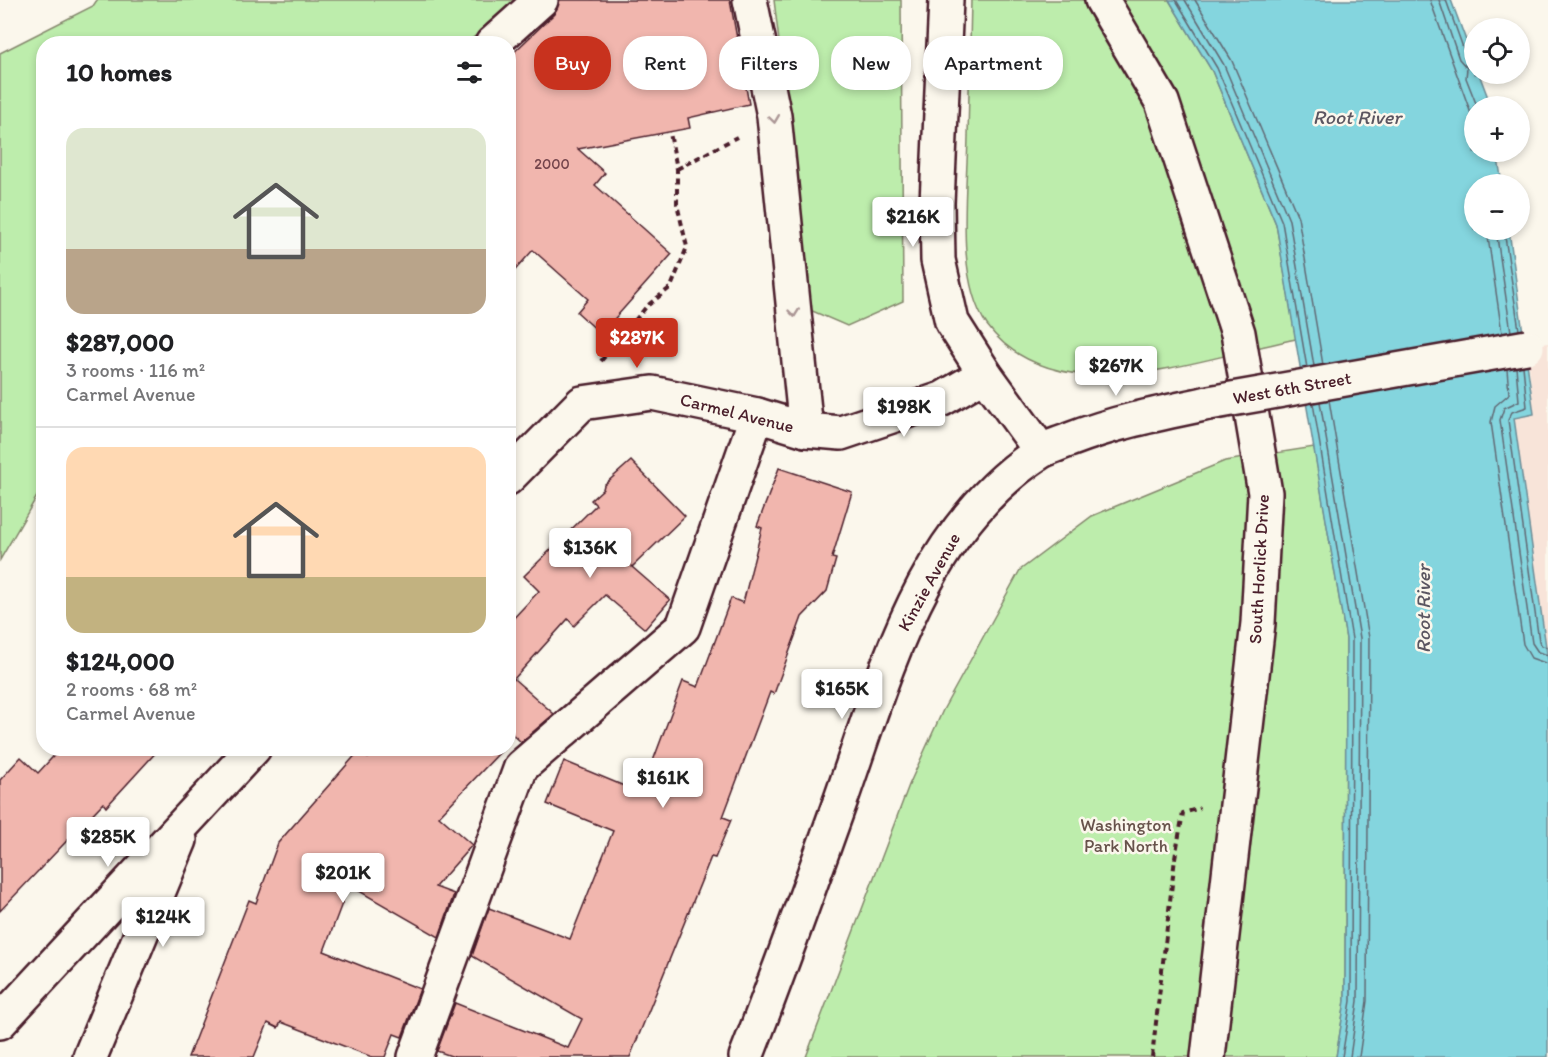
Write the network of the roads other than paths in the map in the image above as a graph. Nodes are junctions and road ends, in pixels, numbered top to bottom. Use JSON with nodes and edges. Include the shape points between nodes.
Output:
{"nodes":[{"id":1,"x":541,"y":0,"type":"edge"},
{"id":2,"x":750,"y":0,"type":"edge"},
{"id":3,"x":946,"y":0,"type":"edge"},
{"id":4,"x":1102,"y":0,"type":"edge"},
{"id":5,"x":501,"y":36,"type":"edge"},
{"id":6,"x":1538,"y":345,"type":"edge"},
{"id":7,"x":985,"y":374,"type":"junction"},
{"id":8,"x":757,"y":415,"type":"junction"},
{"id":9,"x":807,"y":430,"type":"junction"},
{"id":10,"x":1041,"y":451,"type":"junction"},
{"id":11,"x":516,"y":470,"type":"edge"},
{"id":12,"x":247,"y":756,"type":"edge"},
{"id":13,"x":188,"y":820,"type":"junction"},
{"id":14,"x":0,"y":1022,"type":"edge"},
{"id":15,"x":90,"y":1057,"type":"edge"},
{"id":16,"x":415,"y":1057,"type":"edge"},
{"id":17,"x":746,"y":1057,"type":"edge"},
{"id":18,"x":1208,"y":1057,"type":"edge"}],
"edges":[{"from":1,"to":5,"type":"street"},
{"from":2,"to":9,"type":"street","one_way":true,"via":[[774,116]]},
{"from":3,"to":7,"type":"street","via":[[938,260],[952,322]]},
{"from":4,"to":18,"type":"street","name":"South Horlick Drive","via":[[1162,102],[1238,333],[1265,493],[1258,623]]},
{"from":6,"to":10,"type":"street","name":"West 6th Street","bridge":true,"via":[[1145,415]]},
{"from":7,"to":9,"type":"street","name":"Carmel Avenue","via":[[942,399],[842,433]]},
{"from":7,"to":10,"type":"street"},
{"from":8,"to":9,"type":"street","name":"Carmel Avenue"},
{"from":8,"to":11,"type":"street","name":"Carmel Avenue","via":[[652,393],[582,403]]},
{"from":8,"to":16,"type":"street","via":[[683,627],[521,767]]},
{"from":10,"to":17,"type":"street","name":"Kinzie Avenue","via":[[971,513],[945,546],[906,620]]},
{"from":12,"to":13,"type":"street"},
{"from":13,"to":14,"type":"street"},
{"from":13,"to":15,"type":"street"}]}
